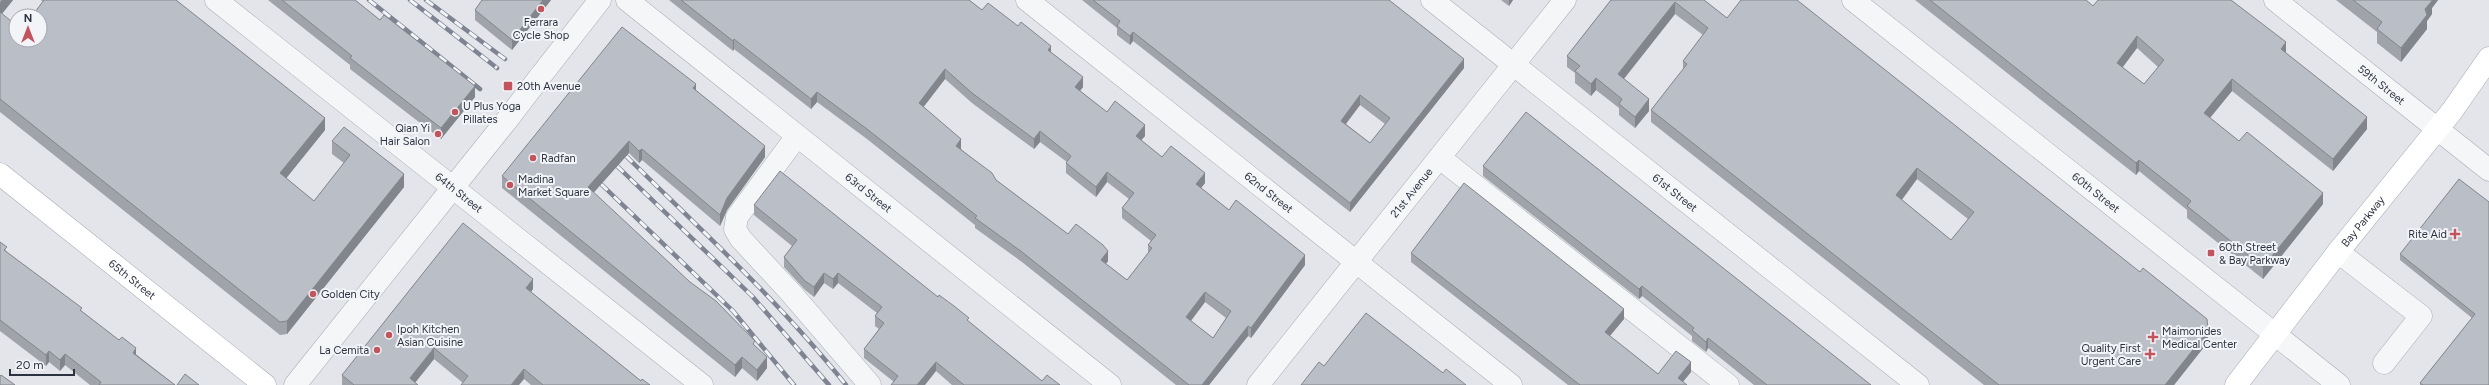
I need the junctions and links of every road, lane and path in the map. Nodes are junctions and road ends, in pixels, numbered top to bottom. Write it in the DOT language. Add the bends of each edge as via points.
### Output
graph roads {
  1 [pos="216,0"];
  2 [pos="600,0"];
  3 [pos="627,0"];
  4 [pos="1027,0"];
  5 [pos="1432,0"];
  6 [pos="1565,0"];
  7 [pos="1853,0"];
  8 [pos="2275,0"];
  9 [pos="2489,58"];
  10 [pos="1514,65"];
  11 [pos="2437,129"];
  12 [pos="797,136"];
  13 [pos="1440,158"];
  14 [pos="2489,170"];
  15 [pos="0,174"];
  16 [pos="452,187"];
  17 [pos="2338,252"];
  18 [pos="1357,262"];
  19 [pos="2275,334"];
  20 [pos="2384,363"];
  21 [pos="264,385"];
  22 [pos="295,385"];
  23 [pos="702,385"];
  24 [pos="870,385"];
  25 [pos="1110,385"];
  26 [pos="1258,385"];
  27 [pos="1511,385"];
  28 [pos="1728,385"];
  29 [pos="1918,385"];
  30 [pos="2236,385"];
  31 [pos="2339,385"];
  1 -- 16 [label="street, 64th Street"];
  2 -- 16 [label="street, bridge"];
  3 -- 12 [label="street, 63rd Street"];
  4 -- 18 [label="street, 62nd Street"];
  5 -- 10 [label="street, 61st Street"];
  6 -- 10 [label="street, 21st Avenue"];
  7 -- 19 [label="street, 60th Street"];
  8 -- 11 [label="street, 59th Street"];
  9 -- 11 [label="main road, Bay Parkway" via="2477,78"];
  10 -- 13 [label="street, 21st Avenue"];
  10 -- 29 [label="street, 61st Street"];
  11 -- 14 [label="street, 59th Street"];
  11 -- 17 [label="main road, Bay Parkway"];
  12 -- 24 [label="street" via="737,217 735,229 741,239"];
  12 -- 25 [label="street, 63rd Street"];
  13 -- 18 [label="street, 21st Avenue"];
  13 -- 28 [label="street"];
  15 -- 21 [label="main road, 65th Street"];
  16 -- 22 [label="street"];
  16 -- 23 [label="street, 64th Street"];
  17 -- 19 [label="main road, Bay Parkway"];
  17 -- 20 [label="street" via="2421,316"];
  18 -- 26 [label="street, 21st Avenue"];
  18 -- 27 [label="street, 62nd Street"];
  19 -- 30 [label="main road, Bay Parkway"];
  19 -- 31 [label="street, 60th Street"];
}
